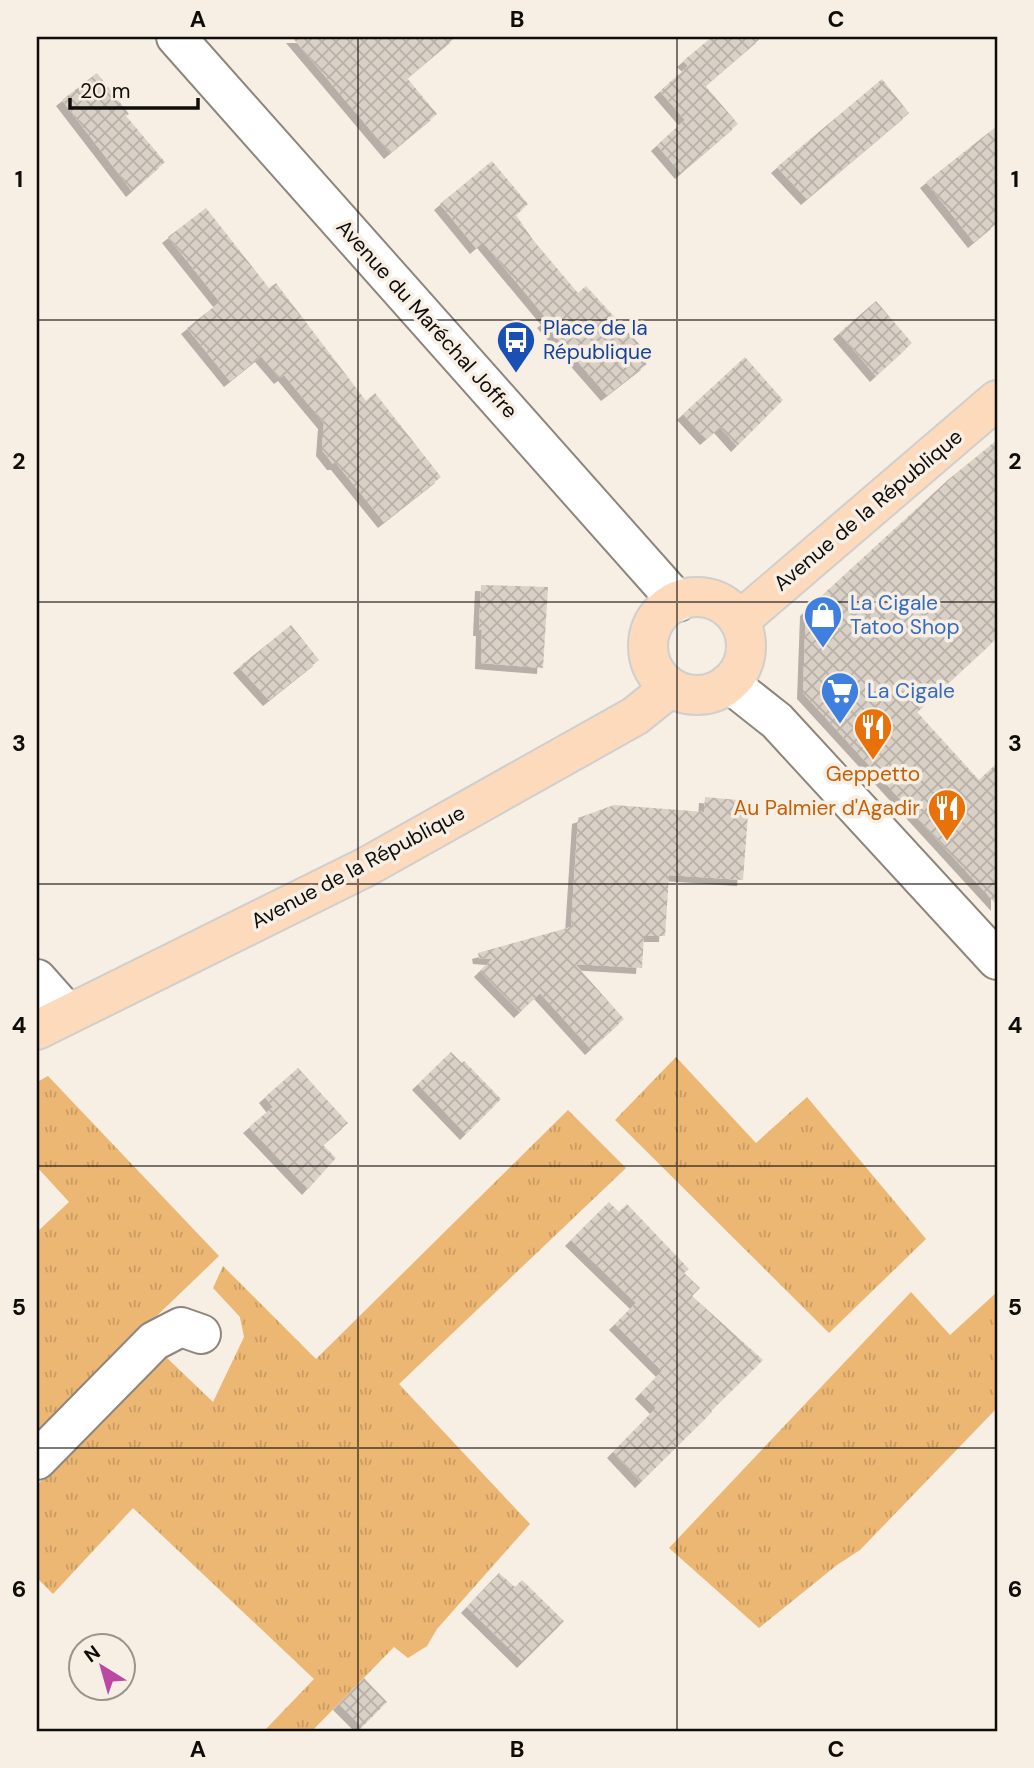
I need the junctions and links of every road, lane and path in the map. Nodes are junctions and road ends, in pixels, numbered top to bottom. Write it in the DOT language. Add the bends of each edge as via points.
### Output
graph roads {
  1 [pos="176,37"];
  2 [pos="997,400"];
  3 [pos="678,602"];
  4 [pos="740,621"];
  5 [pos="729,683"];
  6 [pos="670,688"];
  7 [pos="997,960"];
  8 [pos="37,979"];
  9 [pos="52,1022"];
  10 [pos="201,1334"];
  11 [pos="37,1460"];
  1 -- 3 [label="street, Avenue du Maréchal Joffre"];
  2 -- 4 [label="main road, Avenue de la République"];
  3 -- 4 [label="main road" via="701,597 716,600"];
  3 -- 6 [label="main road" via="663,613 648,642 652,667"];
  4 -- 5 [label="main road" via="746,644 743,665"];
  5 -- 6 [label="main road" via="715,692 689,695"];
  5 -- 7 [label="street" via="777,721"];
  6 -- 9 [label="main road, Avenue de la République" via="635,716 366,867"];
  8 -- 9 [label="street"];
  10 -- 11 [label="street" via="181,1327 154,1341"];
}
